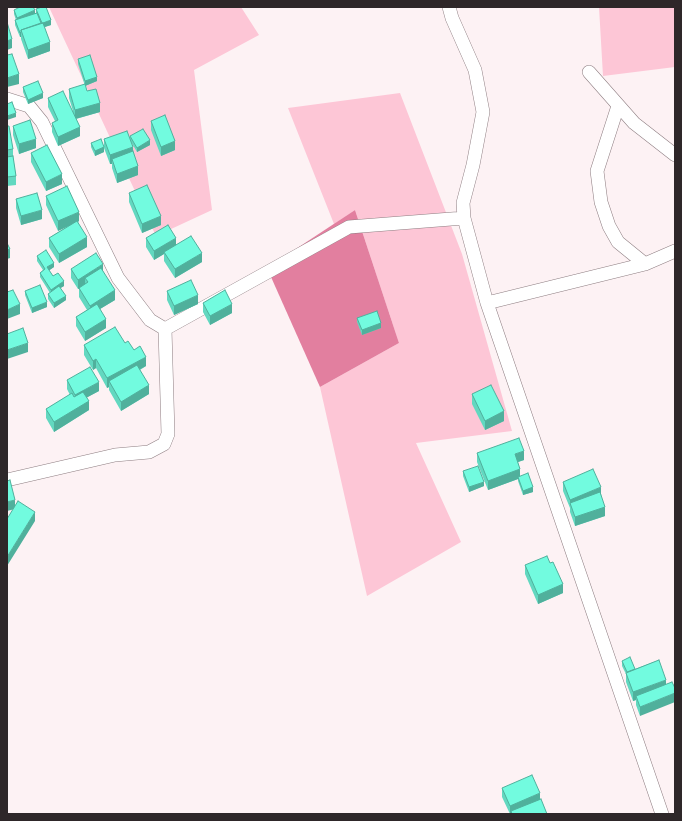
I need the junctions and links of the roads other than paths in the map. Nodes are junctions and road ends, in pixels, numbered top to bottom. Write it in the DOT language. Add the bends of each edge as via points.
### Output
graph roads {
  1 [pos="449,7"];
  2 [pos="589,72"];
  3 [pos="7,99"];
  4 [pos="618,106"];
  5 [pos="675,155"];
  6 [pos="464,218"];
  7 [pos="675,251"];
  8 [pos="645,264"];
  9 [pos="487,303"];
  10 [pos="164,329"];
  11 [pos="7,480"];
  12 [pos="662,814"];
  1 -- 6 [label="street" via="475,70 483,112 463,203"];
  2 -- 4 [label="street"];
  3 -- 10 [label="street" via="29,106 42,122 118,278 150,320"];
  4 -- 5 [label="street" via="634,123"];
  4 -- 8 [label="street" via="597,171 601,202 609,226 618,242"];
  6 -- 9 [label="street"];
  6 -- 10 [label="street" via="349,227"];
  7 -- 8 [label="street"];
  8 -- 9 [label="street"];
  9 -- 12 [label="street"];
  10 -- 11 [label="street" via="168,434 164,444 149,452 116,455"];
}
